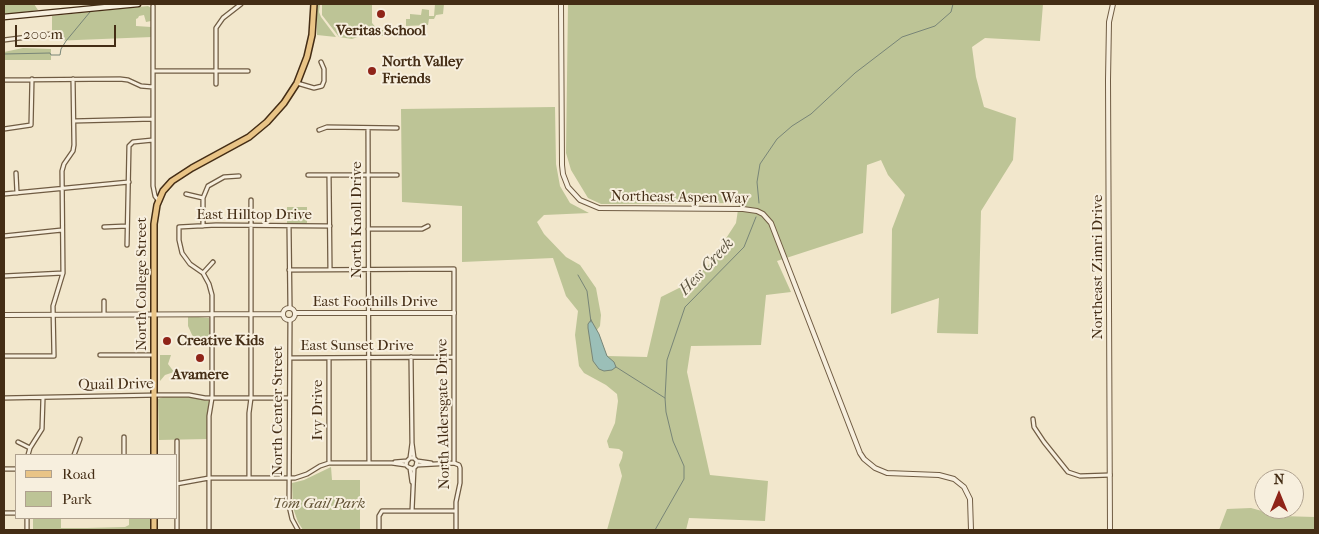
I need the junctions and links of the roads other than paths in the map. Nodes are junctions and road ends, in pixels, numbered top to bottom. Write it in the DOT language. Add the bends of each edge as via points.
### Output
graph roads {
  1 [pos="138,4"];
  2 [pos="241,4"];
  3 [pos="314,4"];
  4 [pos="561,4"];
  5 [pos="1113,4"];
  6 [pos="153,6"];
  7 [pos="4,17"];
  8 [pos="51,34"];
  9 [pos="4,40"];
  10 [pos="321,62"];
  11 [pos="216,70"];
  12 [pos="153,71"];
  13 [pos="248,71"];
  14 [pos="32,79"];
  15 [pos="74,79"];
  16 [pos="4,80"];
  17 [pos="297,83"];
  18 [pos="216,84"];
  19 [pos="153,87"];
  20 [pos="153,119"];
  21 [pos="74,121"];
  22 [pos="368,128"];
  23 [pos="398,128"];
  24 [pos="4,129"];
  25 [pos="319,130"];
  26 [pos="153,140"];
  27 [pos="16,174"];
  28 [pos="308,175"];
  29 [pos="329,175"];
  30 [pos="368,175"];
  31 [pos="398,175"];
  32 [pos="239,176"];
  33 [pos="129,182"];
  34 [pos="62,189"];
  35 [pos="18,193"];
  36 [pos="4,194"];
  37 [pos="186,194"];
  38 [pos="203,198"];
  39 [pos="158,200"];
  40 [pos="251,200"];
  41 [pos="251,225"];
  42 [pos="127,226"];
  43 [pos="203,226"];
  44 [pos="289,226"];
  45 [pos="330,226"];
  46 [pos="428,226"];
  47 [pos="104,227"];
  48 [pos="368,229"];
  49 [pos="62,230"];
  50 [pos="4,236"];
  51 [pos="127,245"];
  52 [pos="213,262"];
  53 [pos="330,269"];
  54 [pos="368,269"];
  55 [pos="290,270"];
  56 [pos="63,272"];
  57 [pos="203,273"];
  58 [pos="4,276"];
  59 [pos="104,301"];
  60 [pos="290,307"];
  61 [pos="296,313"];
  62 [pos="368,313"];
  63 [pos="454,313"];
  64 [pos="104,314"];
  65 [pos="154,314"];
  66 [pos="212,314"];
  67 [pos="251,314"];
  68 [pos="283,314"];
  69 [pos="4,315"];
  70 [pos="53,315"];
  71 [pos="290,320"];
  72 [pos="100,355"];
  73 [pos="154,355"];
  74 [pos="4,356"];
  75 [pos="369,357"];
  76 [pos="411,357"];
  77 [pos="454,357"];
  78 [pos="290,358"];
  79 [pos="329,358"];
  80 [pos="154,396"];
  81 [pos="4,398"];
  82 [pos="42,398"];
  83 [pos="212,398"];
  84 [pos="251,398"];
  85 [pos="288,398"];
  86 [pos="1033,419"];
  87 [pos="124,437"];
  88 [pos="80,439"];
  89 [pos="177,441"];
  90 [pos="18,442"];
  91 [pos="30,448"];
  92 [pos="28,454"];
  93 [pos="74,454"];
  94 [pos="124,454"];
  95 [pos="154,454"];
  96 [pos="177,454"];
  97 [pos="329,463"];
  98 [pos="369,463"];
  99 [pos="412,463"];
  100 [pos="454,463"];
  101 [pos="1110,475"];
  102 [pos="209,478"];
  103 [pos="249,478"];
  104 [pos="289,478"];
  105 [pos="178,484"];
  106 [pos="412,511"];
  107 [pos="456,511"];
  108 [pos="456,529"];
  109 [pos="209,530"];
  110 [pos="298,530"];
  111 [pos="379,530"];
  112 [pos="972,530"];
  113 [pos="1110,530"];
  1 -- 7 [label="main road"];
  2 -- 11 [label="street" via="216,28"];
  3 -- 17 [label="main road, North College Street" via="310,46"];
  4 -- 112 [label="street, Northeast Aspen Way" via="562,165 568,187 580,200 599,208 744,208 763,214 771,223 856,446 864,459 875,468 894,474 939,475 954,479 964,487 970,499"];
  5 -- 101 [label="street, Northeast Zimri Drive" via="1109,22 1108,80"];
  6 -- 12 [label="street"];
  8 -- 9 [label="street"];
  10 -- 17 [label="street" via="324,69 322,86 314,88"];
  11 -- 12 [label="street"];
  11 -- 13 [label="street"];
  11 -- 18 [label="street"];
  12 -- 19 [label="street"];
  14 -- 15 [label="street"];
  14 -- 16 [label="street"];
  14 -- 24 [label="street" via="31,124"];
  15 -- 19 [label="street" via="120,79"];
  15 -- 21 [label="street"];
  17 -- 39 [label="main road, North College Street" via="284,103 261,127 241,142 181,175 166,187"];
  19 -- 20 [label="street"];
  20 -- 21 [label="street"];
  20 -- 26 [label="street"];
  21 -- 34 [label="street" via="73,150 64,164"];
  22 -- 23 [label="street"];
  22 -- 25 [label="street" via="327,127"];
  22 -- 30 [label="street, North Knoll Drive"];
  26 -- 33 [label="street" via="130,144"];
  26 -- 39 [label="street" via="153,192"];
  27 -- 35 [label="street"];
  28 -- 29 [label="street"];
  29 -- 30 [label="street"];
  29 -- 45 [label="street"];
  30 -- 31 [label="street"];
  30 -- 48 [label="street, North Knoll Drive"];
  32 -- 38 [label="street" via="213,182"];
  33 -- 34 [label="street"];
  33 -- 42 [label="street"];
  34 -- 35 [label="street"];
  34 -- 49 [label="street"];
  35 -- 36 [label="street"];
  37 -- 38 [label="street"];
  38 -- 43 [label="street"];
  39 -- 65 [label="main road, North College Street" via="154,224"];
  40 -- 41 [label="street"];
  41 -- 43 [label="street, East Hilltop Drive"];
  41 -- 44 [label="street, East Hilltop Drive"];
  41 -- 67 [label="street"];
  42 -- 47 [label="street"];
  42 -- 51 [label="street"];
  43 -- 57 [label="street, East Hilltop Drive" via="179,227 182,253"];
  44 -- 45 [label="street, East Hilltop Drive"];
  44 -- 55 [label="street"];
  45 -- 53 [label="street"];
  46 -- 48 [label="street" via="422,229"];
  48 -- 54 [label="street, North Knoll Drive"];
  49 -- 50 [label="street"];
  49 -- 56 [label="street"];
  52 -- 57 [label="street"];
  53 -- 54 [label="street"];
  53 -- 55 [label="street"];
  54 -- 62 [label="street, North Knoll Drive"];
  54 -- 63 [label="street, North Aldersgate Drive" via="454,269"];
  55 -- 60 [label="street"];
  56 -- 58 [label="street"];
  56 -- 70 [label="street" via="53,302"];
  57 -- 66 [label="street" via="211,289"];
  59 -- 64 [label="street"];
  60 -- 61 [label="street"];
  60 -- 68 [label="street"];
  61 -- 62 [label="street, East Foothills Drive"];
  61 -- 71 [label="street"];
  62 -- 63 [label="street, East Foothills Drive"];
  62 -- 75 [label="street, North Knoll Drive"];
  63 -- 77 [label="street, North Aldersgate Drive"];
  64 -- 65 [label="street"];
  64 -- 70 [label="street"];
  65 -- 66 [label="street"];
  65 -- 73 [label="main road, North College Street"];
  66 -- 67 [label="street"];
  66 -- 83 [label="street"];
  67 -- 68 [label="street"];
  67 -- 84 [label="street"];
  68 -- 71 [label="street"];
  69 -- 70 [label="street"];
  70 -- 74 [label="street" via="54,356"];
  71 -- 78 [label="street, North Center Street"];
  72 -- 73 [label="street"];
  73 -- 80 [label="main road, North College Street"];
  75 -- 76 [label="street, East Sunset Drive"];
  75 -- 79 [label="street, East Sunset Drive"];
  75 -- 98 [label="street, North Knoll Drive"];
  76 -- 77 [label="street, East Sunset Drive"];
  76 -- 99 [label="street"];
  77 -- 100 [label="street, North Aldersgate Drive"];
  78 -- 79 [label="street, East Sunset Drive"];
  78 -- 85 [label="street, North Center Street"];
  79 -- 97 [label="street, Ivy Drive"];
  80 -- 82 [label="street, Quail Drive"];
  80 -- 83 [label="street, Quail Drive"];
  80 -- 95 [label="main road, North College Street"];
  81 -- 82 [label="street, Quail Drive"];
  82 -- 91 [label="street" via="42,429"];
  83 -- 84 [label="street, Quail Drive"];
  83 -- 102 [label="street"];
  84 -- 85 [label="street, Quail Drive"];
  84 -- 103 [label="street"];
  85 -- 104 [label="street, North Center Street"];
  86 -- 101 [label="street" via="1034,427 1068,472 1080,476"];
  87 -- 94 [label="street"];
  88 -- 93 [label="street"];
  89 -- 96 [label="street"];
  90 -- 91 [label="street"];
  91 -- 92 [label="street"];
  97 -- 98 [label="street"];
  97 -- 104 [label="street"];
  98 -- 99 [label="street"];
  99 -- 100 [label="street"];
  99 -- 106 [label="street"];
  100 -- 107 [label="street, North Aldersgate Drive" via="460,468"];
  101 -- 113 [label="street, Northeast Zimri Drive"];
  102 -- 103 [label="street"];
  102 -- 105 [label="street"];
  102 -- 109 [label="street"];
  103 -- 104 [label="street"];
  104 -- 110 [label="street, North Center Street" via="290,513"];
  106 -- 107 [label="street"];
  106 -- 111 [label="street" via="382,511"];
  107 -- 108 [label="street, North Aldersgate Drive"];
}
